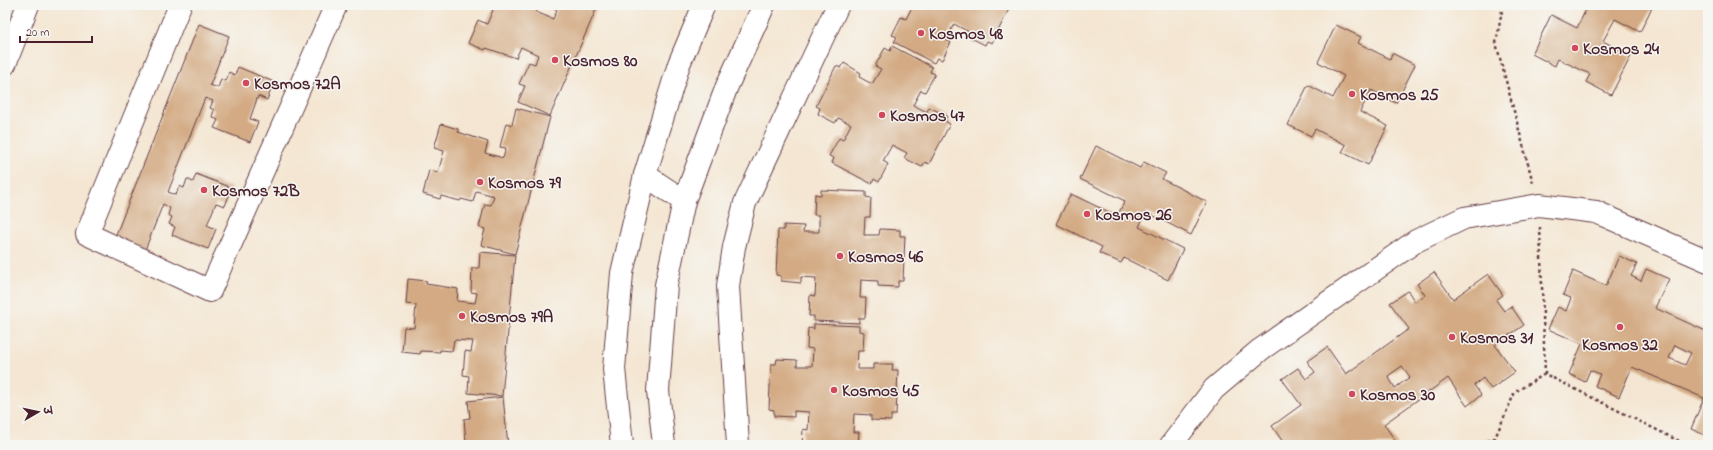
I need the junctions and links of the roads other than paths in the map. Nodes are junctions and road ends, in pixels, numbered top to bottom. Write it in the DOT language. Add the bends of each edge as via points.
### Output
graph roads {
  1 [pos="28,5"];
  2 [pos="180,5"];
  3 [pos="336,5"];
  4 [pos="704,5"];
  5 [pos="764,5"];
  6 [pos="838,5"];
  7 [pos="5,64"];
  8 [pos="645,175"];
  9 [pos="684,201"];
  10 [pos="1708,261"];
  11 [pos="622,445"];
  12 [pos="664,445"];
  13 [pos="738,445"];
  14 [pos="1171,445"];
  1 -- 7 [label="street"];
  2 -- 3 [label="street" via="87,234 210,291"];
  4 -- 8 [label="street" via="679,64"];
  5 -- 9 [label="street" via="728,86"];
  6 -- 13 [label="street" via="745,203 734,247 728,286"];
  8 -- 9 [label="street"];
  8 -- 11 [label="street" via="622,273 614,370"];
  9 -- 12 [label="street" via="666,284 658,391"];
  10 -- 14 [label="street" via="1596,212 1539,205 1464,218 1416,241 1260,350 1214,389"];
}
